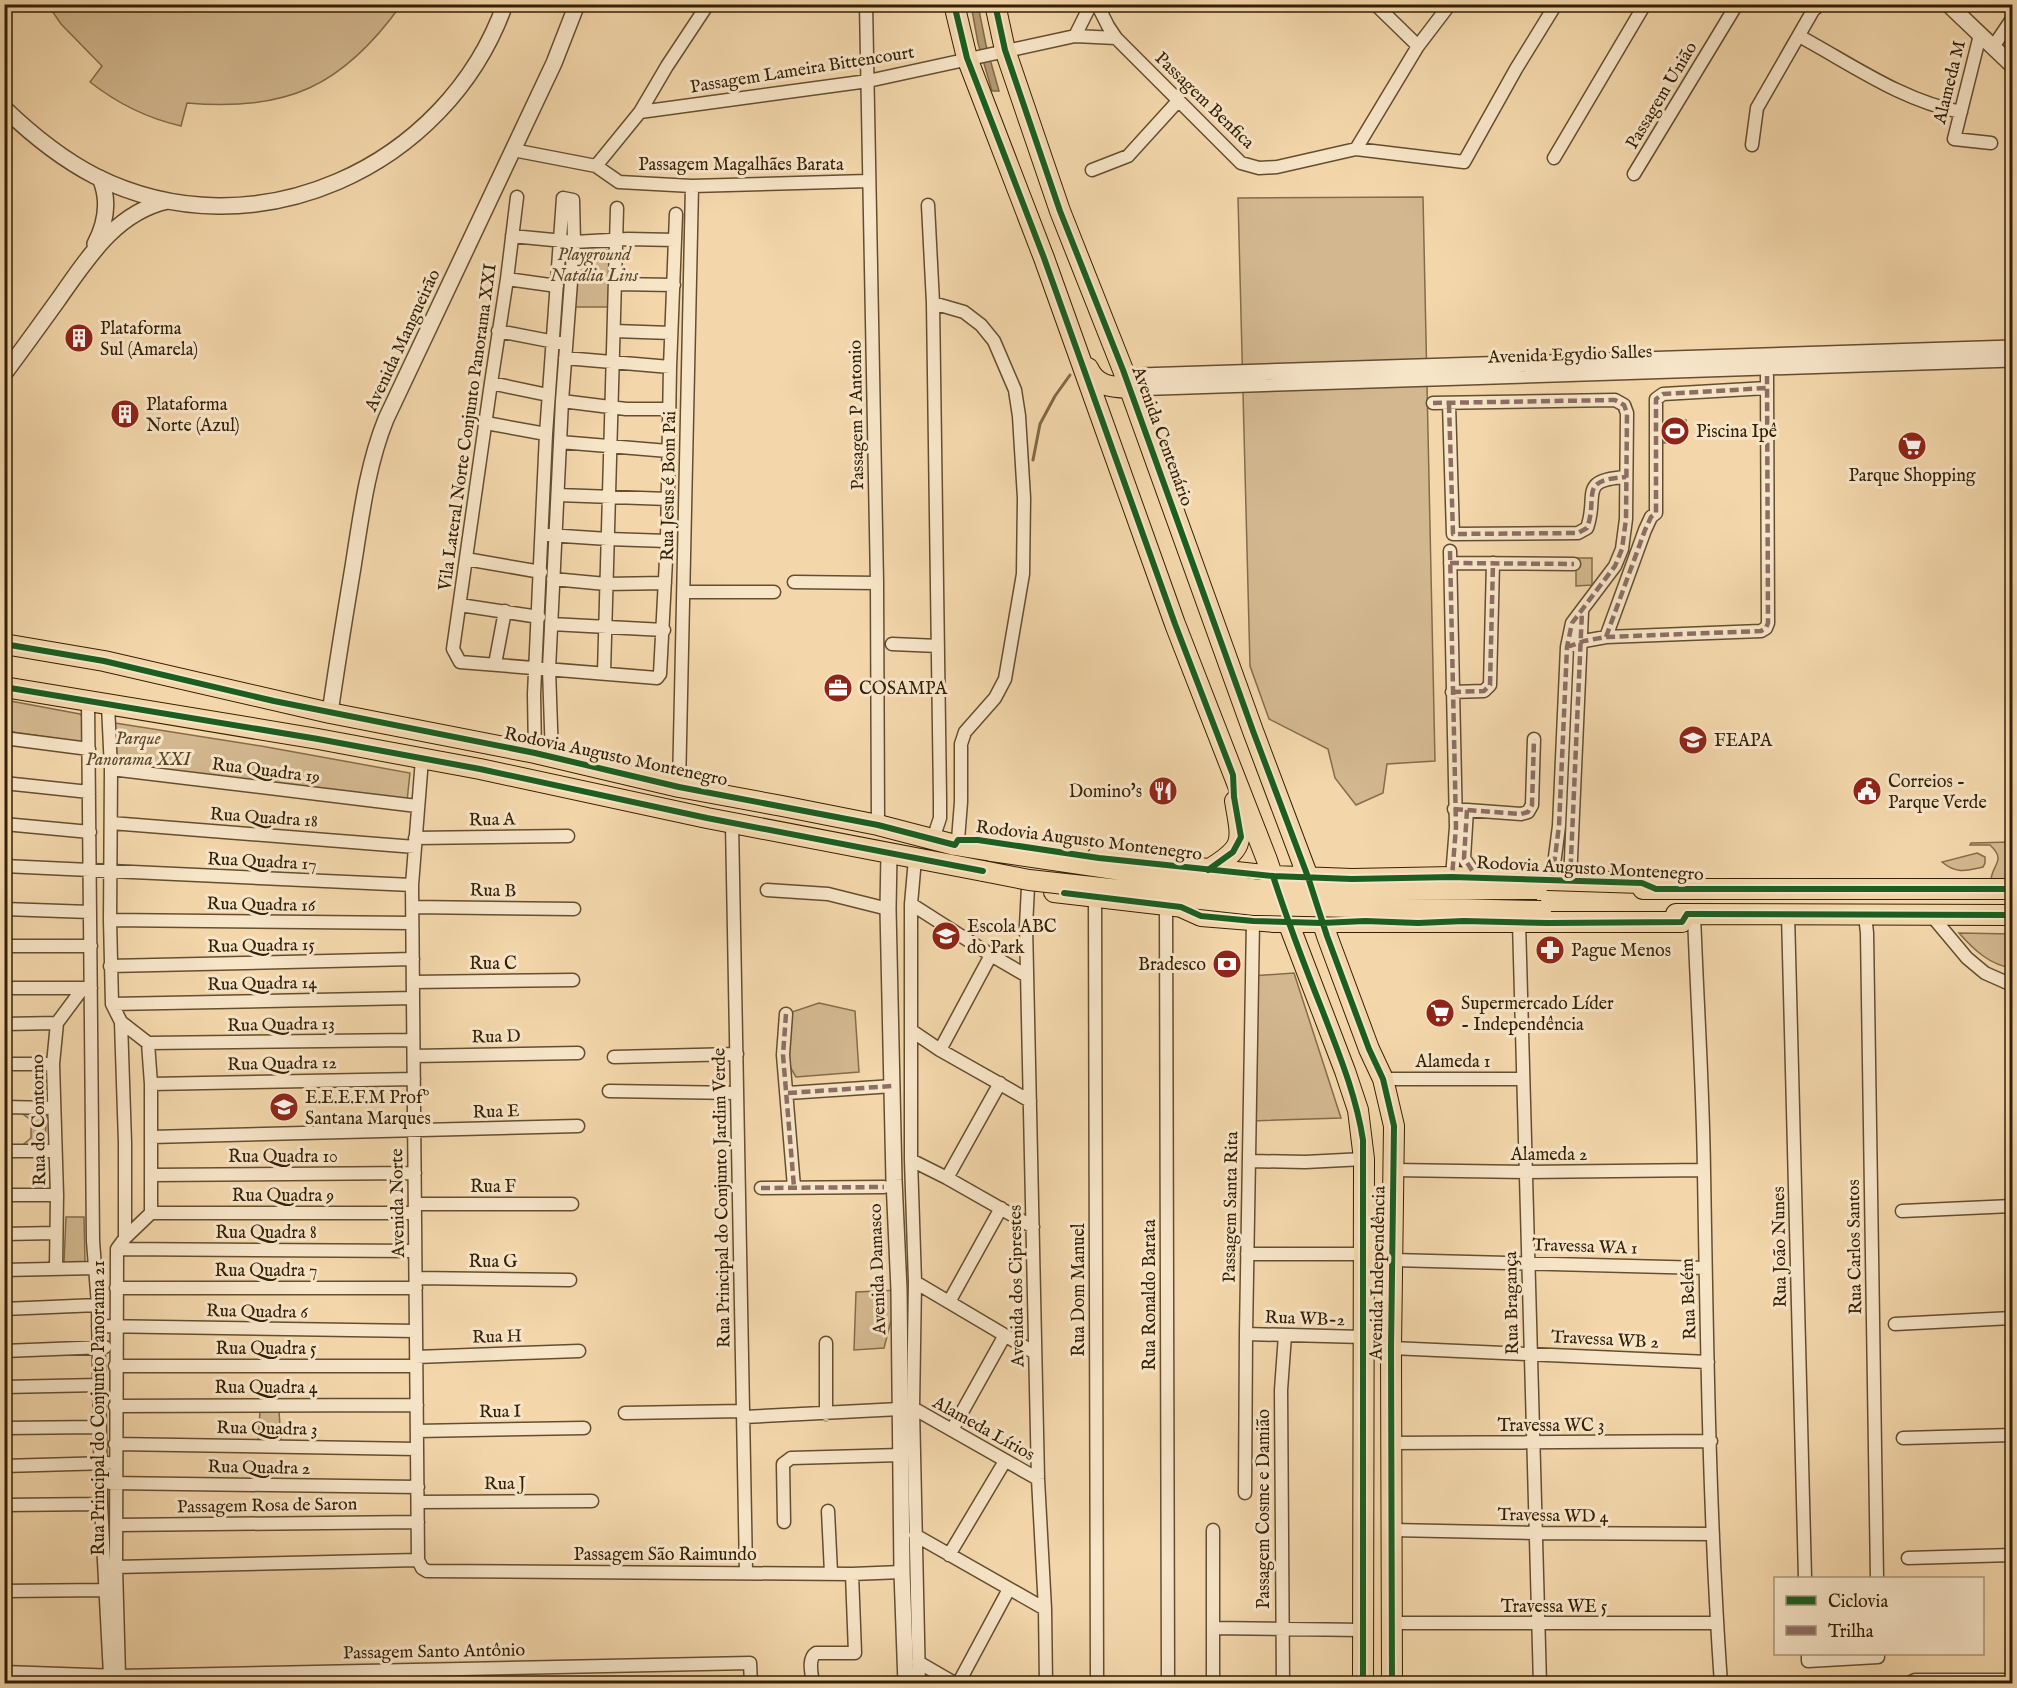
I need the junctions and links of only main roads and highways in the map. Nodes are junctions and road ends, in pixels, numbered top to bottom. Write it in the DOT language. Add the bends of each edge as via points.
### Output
graph roads {
  1 [pos="954,4"];
  2 [pos="995,4"];
  3 [pos="1060,211"];
  4 [pos="1028,219"];
  5 [pos="1073,246"];
  6 [pos="1044,258"];
  7 [pos="1075,342"];
  8 [pos="1130,378"];
  9 [pos="4,644"];
  10 [pos="4,687"];
  11 [pos="1233,775"];
  12 [pos="957,842"];
  13 [pos="1297,847"];
  14 [pos="924,861"];
  15 [pos="1214,871"];
  16 [pos="1273,876"];
  17 [pos="1308,877"];
  18 [pos="1343,879"];
  19 [pos="1553,883"];
  20 [pos="1656,889"];
  21 [pos="2013,889"];
  22 [pos="1173,906"];
  23 [pos="1691,914"];
  24 [pos="2013,915"];
  25 [pos="1365,921"];
  26 [pos="1288,922"];
  27 [pos="1323,923"];
  28 [pos="1363,1683"];
  29 [pos="1392,1683"];
  1 -- 4 [label="main road"];
  2 -- 3 [label="main road, Avenida Centenário" via="1001,51"];
  3 -- 4 [label="main road" via="1044,229 1036,228"];
  3 -- 5 [label="main road, Avenida Centenário"];
  4 -- 6 [label="main road"];
  5 -- 6 [label="main road" via="1057,239 1045,246"];
  5 -- 8 [label="main road, Avenida Centenário"];
  6 -- 7 [label="main road"];
  7 -- 8 [label="main road" via="1098,383"];
  7 -- 11 [label="main road"];
  8 -- 13 [label="main road, Avenida Centenário"];
  9 -- 12 [label="main road, Rodovia Augusto Montenegro" via="104,661 330,713"];
  10 -- 14 [label="main road" via="318,739"];
  11 -- 15 [label="main road" via="1241,837 1233,852"];
  11 -- 16 [label="main road"];
  12 -- 15 [label="main road, Rodovia Augusto Montenegro" via="978,840"];
  12 -- 19 [label="main road, bridge" via="993,851 1258,890"];
  13 -- 17 [label="main road, Avenida Centenário"];
  13 -- 18 [label="main road"];
  14 -- 22 [label="main road" via="950,874"];
  14 -- 23 [label="main road, bridge" via="1029,880 1255,906"];
  15 -- 16 [label="main road, Rodovia Augusto Montenegro"];
  15 -- 22 [label="main road" via="1265,886 1269,891 1268,906 1257,915"];
  16 -- 17 [label="main road, Rodovia Augusto Montenegro"];
  16 -- 26 [label="main road"];
  17 -- 18 [label="main road, Rodovia Augusto Montenegro"];
  17 -- 27 [label="main road, Avenida Independência"];
  18 -- 19 [label="main road, Rodovia Augusto Montenegro" via="1456,864 1477,878"];
  18 -- 25 [label="main road" via="1331,890 1332,904 1341,915"];
  19 -- 20 [label="main road"];
  19 -- 20 [label="main road, Rodovia Augusto Montenegro" via="1642,883"];
  20 -- 21 [label="main road, Rodovia Augusto Montenegro"];
  22 -- 26 [label="main road" via="1201,916"];
  23 -- 24 [label="main road"];
  23 -- 25 [label="main road" via="1682,922"];
  25 -- 27 [label="main road"];
  26 -- 27 [label="main road"];
  26 -- 28 [label="main road, Avenida Independência" via="1352,1090 1364,1159"];
  27 -- 29 [label="main road, Avenida Independência" via="1383,1080 1394,1126"];
}
